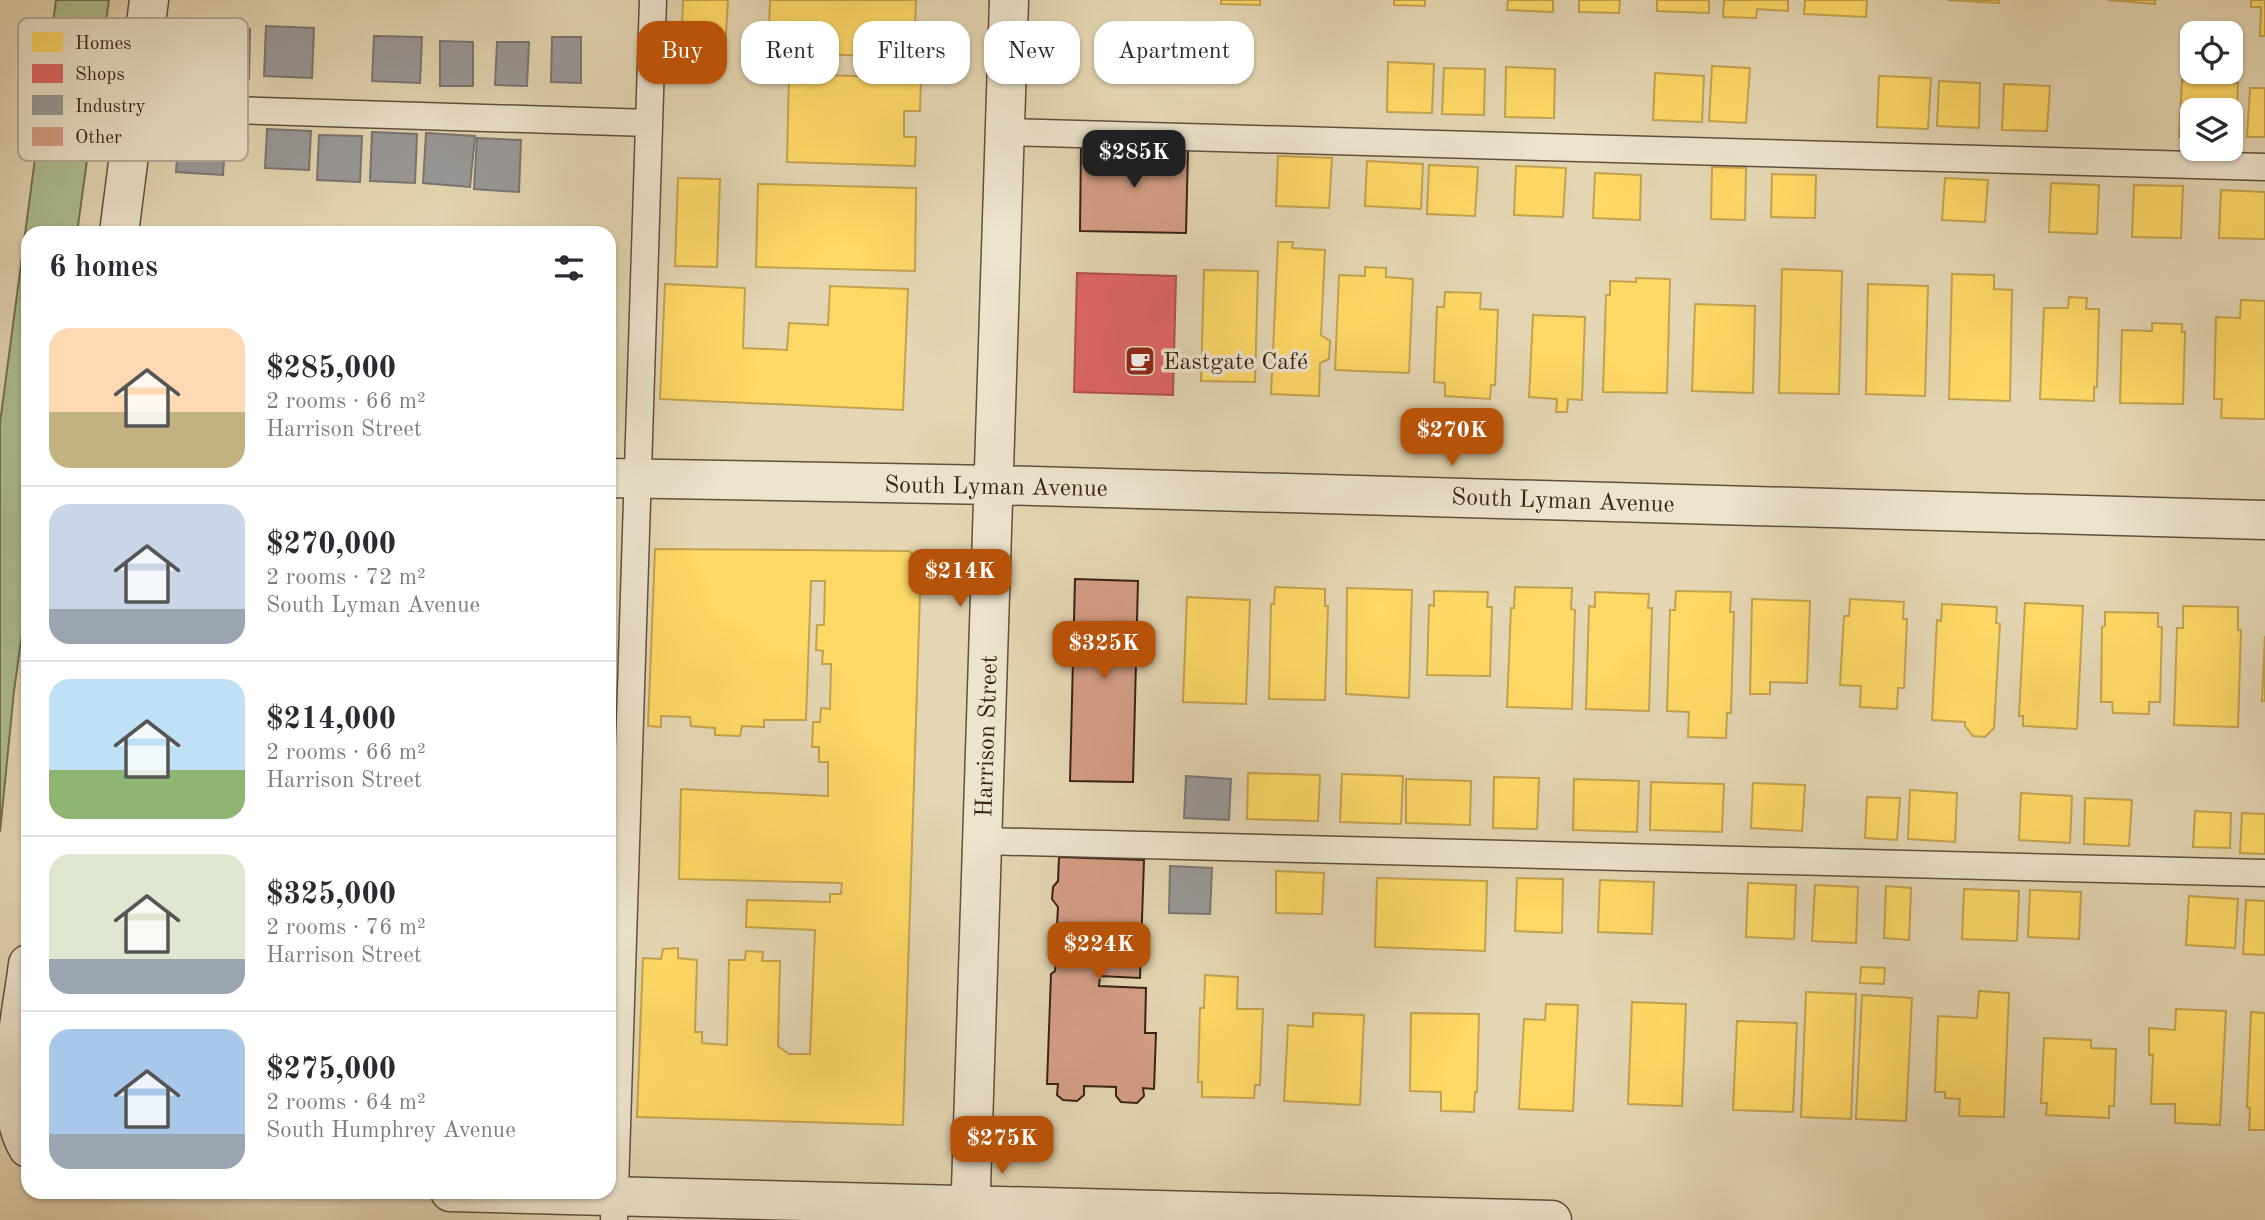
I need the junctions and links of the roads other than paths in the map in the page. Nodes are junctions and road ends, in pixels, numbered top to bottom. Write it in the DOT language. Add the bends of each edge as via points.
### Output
graph roads {
  1 [pos="149,0"];
  2 [pos="653,0"];
  3 [pos="1009,0"];
  4 [pos="147,18"];
  5 [pos="248,111"];
  6 [pos="649,123"];
  7 [pos="1005,132"];
  8 [pos="128,161"];
  9 [pos="2265,167"];
  10 [pos="120,226"];
  11 [pos="623,479"];
  12 [pos="994,485"];
  13 [pos="2265,520"];
  14 [pos="618,836"];
  15 [pos="982,841"];
  16 [pos="2265,873"];
  17 [pos="21,1023"];
  18 [pos="616,1084"];
  19 [pos="7,1118"];
  20 [pos="21,1137"];
  21 [pos="522,1199"];
  22 [pos="615,1208"];
  23 [pos="970,1213"];
  24 [pos="1552,1220"];
  1 -- 4 [label="street"];
  2 -- 6 [label="lane"];
  3 -- 7 [label="street, Harrison Street"];
  5 -- 6 [label="lane"];
  6 -- 11 [label="lane"];
  7 -- 9 [label="lane"];
  7 -- 12 [label="street, Harrison Street"];
  8 -- 10 [label="street"];
  11 -- 12 [label="street, South Lyman Avenue"];
  11 -- 14 [label="lane"];
  12 -- 13 [label="street, South Lyman Avenue"];
  12 -- 15 [label="street, Harrison Street"];
  14 -- 18 [label="lane"];
  15 -- 16 [label="lane"];
  15 -- 23 [label="street, Harrison Street"];
  17 -- 19 [label="street"];
  19 -- 20 [label="street"];
  21 -- 22 [label="street"];
  22 -- 23 [label="street"];
  23 -- 24 [label="street"];
}
